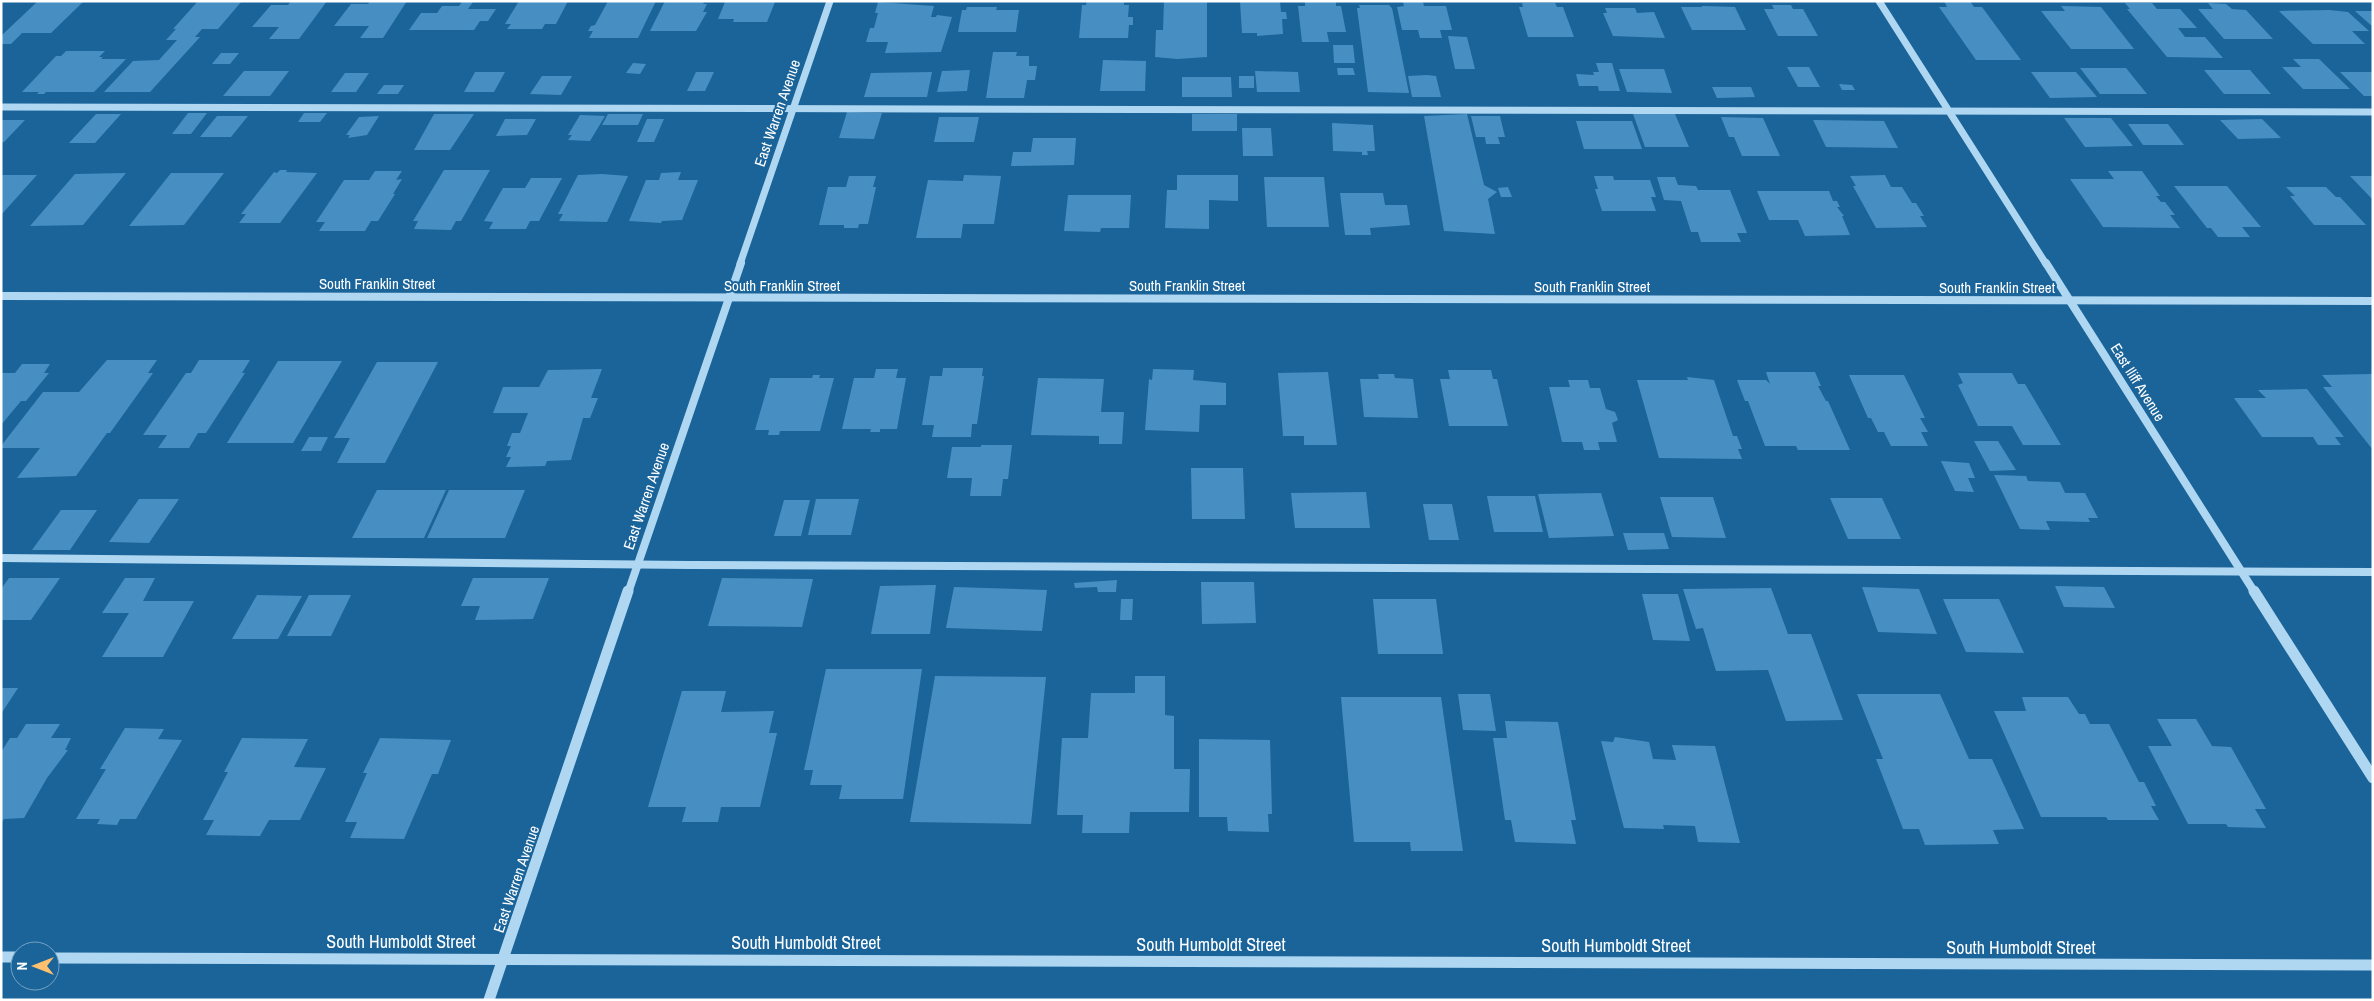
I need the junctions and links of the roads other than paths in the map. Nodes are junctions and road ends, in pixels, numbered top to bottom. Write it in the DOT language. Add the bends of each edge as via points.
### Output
graph roads {
  1 [pos="830,1"];
  2 [pos="1879,1"];
  3 [pos="1,107"];
  4 [pos="794,107"];
  5 [pos="1950,112"];
  6 [pos="2373,112"];
  7 [pos="1,296"];
  8 [pos="728,298"];
  9 [pos="2071,300"];
  10 [pos="2373,301"];
  11 [pos="1,558"];
  12 [pos="637,565"];
  13 [pos="2241,572"];
  14 [pos="2373,572"];
  15 [pos="2373,778"];
  16 [pos="60,958"];
  17 [pos="504,959"];
  18 [pos="2373,965"];
  19 [pos="489,1000"];
  1 -- 4 [label="street, East Warren Avenue"];
  2 -- 5 [label="street, East Iliff Avenue"];
  3 -- 4 [label="street"];
  4 -- 5 [label="street"];
  4 -- 8 [label="street, East Warren Avenue"];
  5 -- 6 [label="street"];
  5 -- 9 [label="street, East Iliff Avenue"];
  7 -- 8 [label="street, South Franklin Street"];
  8 -- 9 [label="street, South Franklin Street"];
  8 -- 12 [label="street, East Warren Avenue"];
  9 -- 10 [label="street, South Franklin Street"];
  9 -- 13 [label="street, East Iliff Avenue"];
  11 -- 12 [label="street"];
  12 -- 13 [label="street"];
  12 -- 17 [label="street, East Warren Avenue"];
  13 -- 14 [label="street"];
  13 -- 15 [label="street, East Iliff Avenue"];
  16 -- 17 [label="street, South Humboldt Street"];
  17 -- 18 [label="street, South Humboldt Street"];
  17 -- 19 [label="street, East Warren Avenue"];
}
